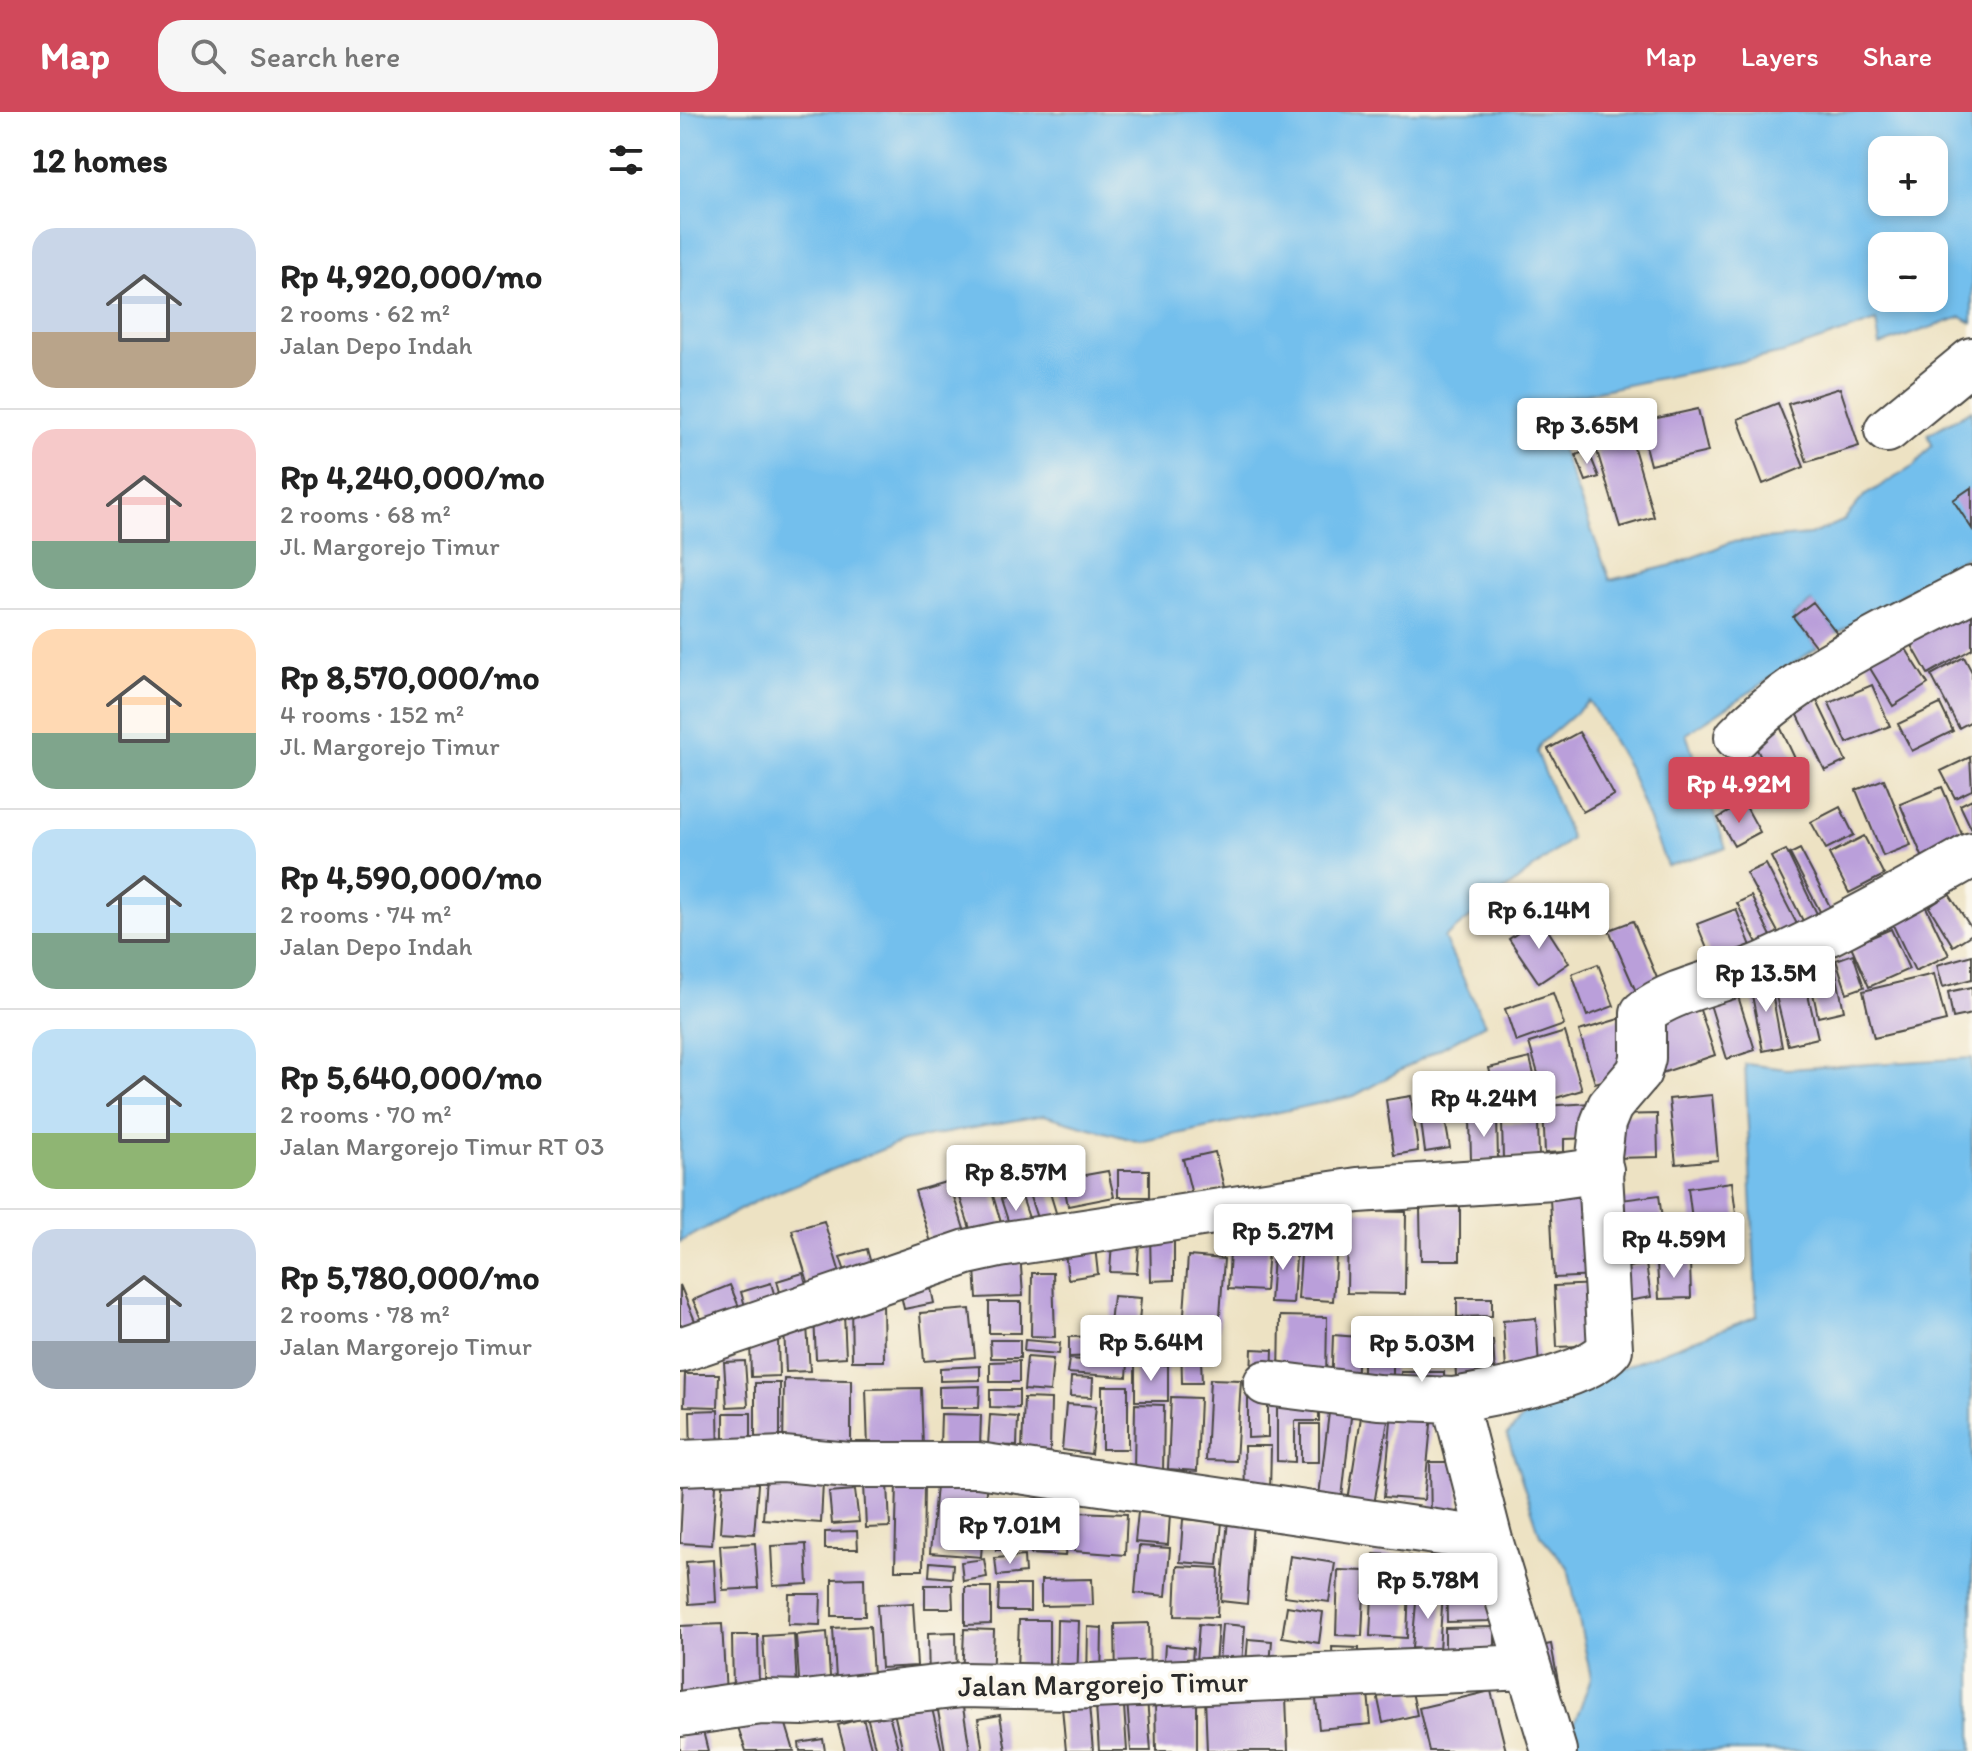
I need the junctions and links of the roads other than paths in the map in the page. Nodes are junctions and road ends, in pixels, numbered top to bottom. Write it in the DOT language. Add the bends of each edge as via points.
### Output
graph roads {
  1 [pos="1972,360"];
  2 [pos="1887,430"];
  3 [pos="1972,589"];
  4 [pos="1737,737"];
  5 [pos="1970,865"];
  6 [pos="1601,1170"];
  7 [pos="686,1348"];
  8 [pos="1266,1383"];
  9 [pos="1454,1400"];
  10 [pos="680,1463"];
  11 [pos="1490,1540"];
  12 [pos="1528,1667"];
  13 [pos="680,1714"];
  14 [pos="1554,1751"];
  1 -- 2 [label="street"];
  3 -- 4 [label="street" via="1831,664 1773,703"];
  5 -- 6 [label="street" via="1768,963 1674,996 1643,1013 1643,1058 1603,1123"];
  6 -- 7 [label="street" via="1288,1199 967,1252"];
  6 -- 9 [label="street" via="1610,1349 1595,1363"];
  8 -- 9 [label="street"];
  9 -- 11 [label="street"];
  10 -- 11 [label="street" via="783,1459 978,1465"];
  11 -- 12 [label="street"];
  12 -- 13 [label="street, Jalan Margorejo Timur" via="1069,1687 962,1685"];
  12 -- 14 [label="street"];
}
